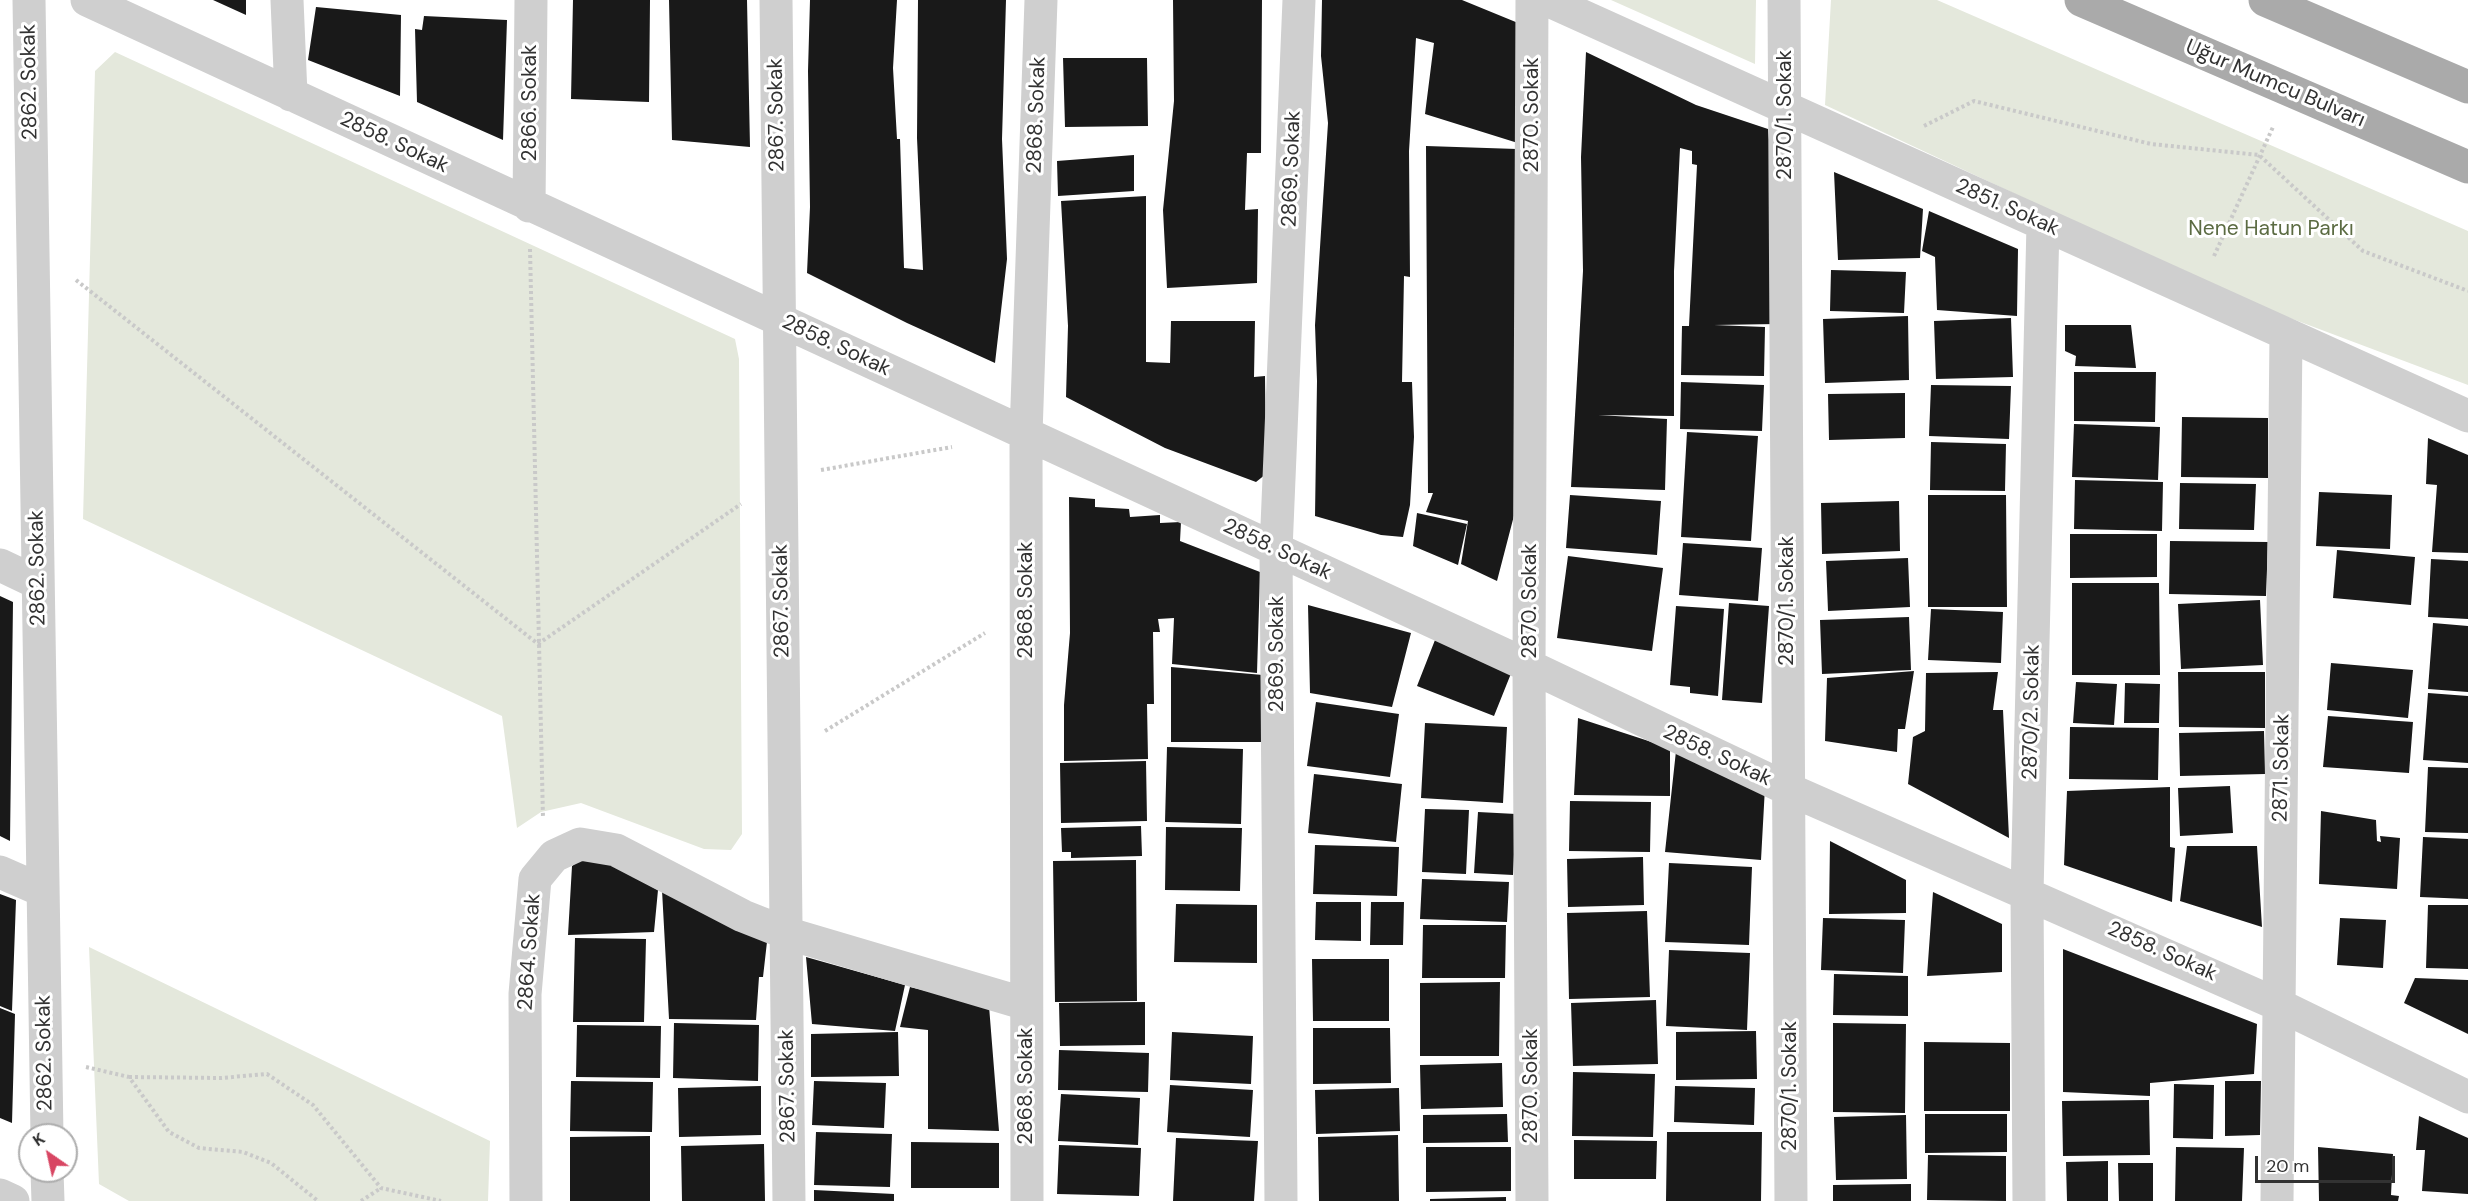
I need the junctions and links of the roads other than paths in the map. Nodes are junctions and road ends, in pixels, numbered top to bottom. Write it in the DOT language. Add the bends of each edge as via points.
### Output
graph roads {
  1 [pos="29,0"];
  2 [pos="87,0"];
  3 [pos="286,0"];
  4 [pos="531,0"];
  5 [pos="776,0"];
  6 [pos="1041,0"];
  7 [pos="1299,0"];
  8 [pos="1532,0"];
  9 [pos="1547,0"];
  10 [pos="1784,0"];
  11 [pos="2081,0"];
  12 [pos="2265,0"];
  13 [pos="2468,87"];
  14 [pos="291,95"];
  15 [pos="1786,108"];
  16 [pos="2468,168"];
  17 [pos="529,206"];
  18 [pos="2043,224"];
  19 [pos="779,321"];
  20 [pos="2286,335"];
  21 [pos="2468,417"];
  22 [pos="1026,434"];
  23 [pos="1276,550"];
  24 [pos="0,565"];
  25 [pos="38,583"];
  26 [pos="1529,666"];
  27 [pos="1788,789"];
  28 [pos="0,872"];
  29 [pos="41,890"];
  30 [pos="2027,892"];
  31 [pos="786,933"];
  32 [pos="1026,1004"];
  33 [pos="2279,1005"];
  34 [pos="2468,1097"];
  35 [pos="47,1123"];
  36 [pos="48,1183"];
  37 [pos="0,1195"];
  38 [pos="13,1201"];
  39 [pos="48,1201"];
  40 [pos="526,1201"];
  41 [pos="789,1201"];
  42 [pos="1027,1201"];
  43 [pos="1281,1201"];
  44 [pos="1532,1201"];
  45 [pos="1791,1201"];
  46 [pos="2029,1201"];
  47 [pos="2277,1201"];
  1 -- 25 [label="street, 2862. Sokak"];
  2 -- 14 [label="street, 2858. Sokak"];
  3 -- 14 [label="street"];
  4 -- 17 [label="street, 2866. Sokak"];
  5 -- 19 [label="street, 2867. Sokak"];
  6 -- 22 [label="street, 2868. Sokak"];
  7 -- 23 [label="street, 2869. Sokak"];
  8 -- 26 [label="street, 2870. Sokak"];
  9 -- 15 [label="street, 2851. Sokak"];
  10 -- 15 [label="street, 2870/1. Sokak"];
  11 -- 16 [label="main road, Uğur Mumcu Bulvarı"];
  12 -- 13 [label="main road"];
  14 -- 17 [label="street, 2858. Sokak"];
  15 -- 18 [label="street, 2851. Sokak"];
  15 -- 27 [label="street, 2870/1. Sokak"];
  17 -- 19 [label="street, 2858. Sokak"];
  18 -- 20 [label="street, 2851. Sokak"];
  18 -- 30 [label="street, 2870/2. Sokak"];
  19 -- 22 [label="street, 2858. Sokak"];
  19 -- 31 [label="street, 2867. Sokak"];
  20 -- 21 [label="street, 2851. Sokak"];
  20 -- 33 [label="street, 2871. Sokak"];
  22 -- 23 [label="street, 2858. Sokak"];
  22 -- 32 [label="street, 2868. Sokak"];
  23 -- 26 [label="street, 2858. Sokak"];
  23 -- 43 [label="street, 2869. Sokak"];
  24 -- 25 [label="street"];
  25 -- 29 [label="street, 2862. Sokak"];
  26 -- 27 [label="street, 2858. Sokak"];
  26 -- 44 [label="street, 2870. Sokak"];
  27 -- 30 [label="street, 2858. Sokak"];
  27 -- 45 [label="street, 2870/1. Sokak"];
  28 -- 29 [label="street"];
  29 -- 35 [label="street, 2862. Sokak"];
  30 -- 33 [label="street, 2858. Sokak"];
  30 -- 46 [label="street, 2870/2. Sokak"];
  31 -- 32 [label="street, 2864. Sokak"];
  31 -- 40 [label="street, 2864. Sokak" via="743,916 616,850 580,844 554,856 535,879 526,983"];
  31 -- 41 [label="street, 2867. Sokak"];
  32 -- 42 [label="street, 2868. Sokak"];
  33 -- 34 [label="street, 2858. Sokak"];
  33 -- 47 [label="street, 2871. Sokak"];
  36 -- 39 [label="street"];
  37 -- 38 [label="street"];
}
